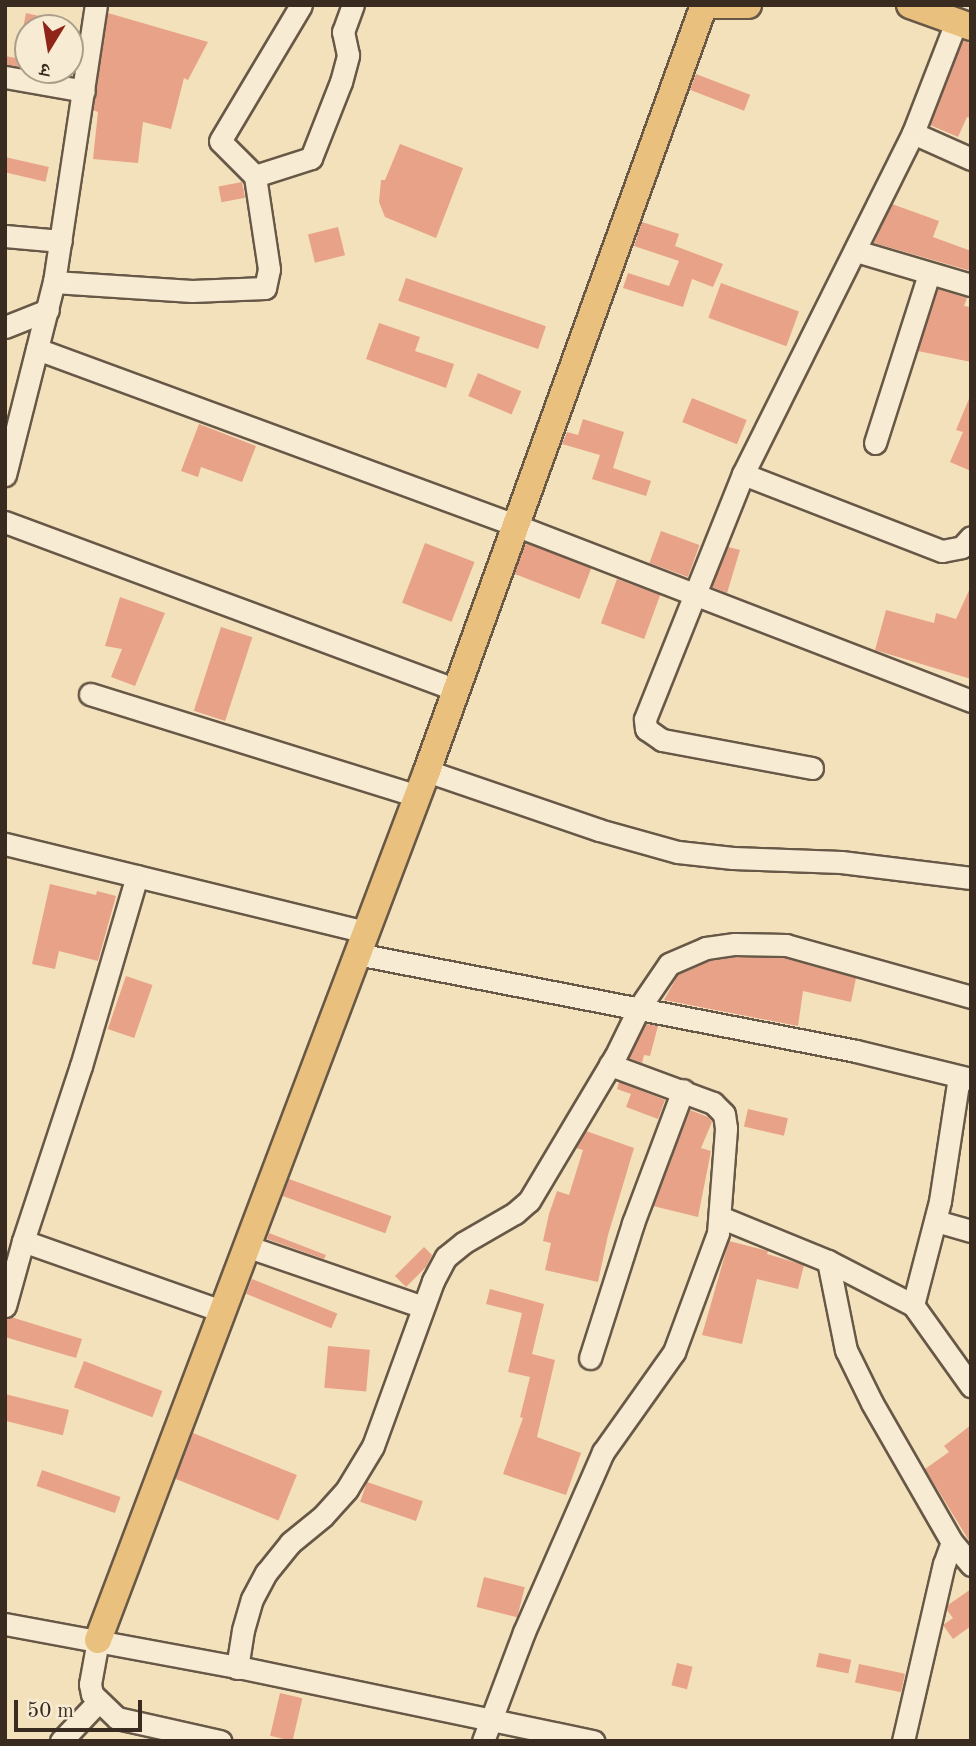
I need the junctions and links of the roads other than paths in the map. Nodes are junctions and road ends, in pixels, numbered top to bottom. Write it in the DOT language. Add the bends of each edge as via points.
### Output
graph roads {
  1 [pos="96,5"];
  2 [pos="301,5"];
  3 [pos="353,5"];
  4 [pos="704,5"];
  5 [pos="715,5"];
  6 [pos="748,5"];
  7 [pos="910,5"];
  8 [pos="963,25"];
  9 [pos="5,77"];
  10 [pos="83,91"];
  11 [pos="913,133"];
  12 [pos="971,159"];
  13 [pos="255,176"];
  14 [pos="5,236"];
  15 [pos="61,241"];
  16 [pos="856,251"];
  17 [pos="929,274"];
  18 [pos="54,282"];
  19 [pos="971,285"];
  20 [pos="48,310"];
  21 [pos="5,327"];
  22 [pos="37,349"];
  23 [pos="875,443"];
  24 [pos="743,474"];
  25 [pos="5,475"];
  26 [pos="5,522"];
  27 [pos="515,525"];
  28 [pos="971,537"];
  29 [pos="694,594"];
  30 [pos="455,689"];
  31 [pos="90,694"];
  32 [pos="971,701"];
  33 [pos="812,768"];
  34 [pos="422,783"];
  35 [pos="5,844"];
  36 [pos="137,876"];
  37 [pos="971,878"];
  38 [pos="361,943"];
  39 [pos="971,997"];
  40 [pos="639,1008"];
  41 [pos="610,1065"];
  42 [pos="965,1078"];
  43 [pos="683,1090"];
  44 [pos="720,1217"];
  45 [pos="936,1220"];
  46 [pos="971,1231"];
  47 [pos="23,1241"];
  48 [pos="246,1246"];
  49 [pos="828,1261"];
  50 [pos="913,1305"];
  51 [pos="5,1306"];
  52 [pos="423,1307"];
  53 [pos="222,1311"];
  54 [pos="590,1358"];
  55 [pos="971,1386"];
  56 [pos="952,1542"];
  57 [pos="971,1565"];
  58 [pos="5,1624"];
  59 [pos="98,1640"];
  60 [pos="237,1668"];
  61 [pos="98,1702"];
  62 [pos="489,1720"];
  63 [pos="183,1737"];
  64 [pos="553,1737"];
  65 [pos="61,1741"];
  66 [pos="220,1741"];
  67 [pos="483,1741"];
  68 [pos="593,1741"];
  69 [pos="903,1741"];
  1 -- 10 [label="street"];
  2 -- 13 [label="street" via="220,141"];
  3 -- 13 [label="street" via="343,32 348,55 341,82 311,158"];
  4 -- 27 [label="main road"];
  5 -- 6 [label="main road"];
  7 -- 8 [label="main road"];
  8 -- 11 [label="street"];
  9 -- 10 [label="street"];
  10 -- 15 [label="street"];
  11 -- 12 [label="street"];
  11 -- 16 [label="street"];
  13 -- 18 [label="street" via="269,269 265,288 192,291"];
  14 -- 15 [label="street"];
  15 -- 18 [label="street"];
  16 -- 17 [label="street"];
  16 -- 24 [label="street"];
  17 -- 19 [label="street"];
  17 -- 23 [label="street"];
  18 -- 20 [label="street"];
  20 -- 21 [label="street"];
  20 -- 22 [label="street"];
  22 -- 25 [label="street"];
  22 -- 27 [label="street"];
  24 -- 28 [label="street" via="943,551 962,547"];
  24 -- 29 [label="street"];
  26 -- 30 [label="street"];
  27 -- 29 [label="street"];
  27 -- 30 [label="main road"];
  29 -- 32 [label="street"];
  29 -- 33 [label="street" via="651,701 646,729 662,740"];
  30 -- 34 [label="main road"];
  31 -- 34 [label="street"];
  34 -- 37 [label="street" via="678,852 841,862"];
  34 -- 38 [label="main road"];
  35 -- 36 [label="street"];
  36 -- 38 [label="street"];
  36 -- 47 [label="street"];
  38 -- 40 [label="street"];
  38 -- 48 [label="main road"];
  39 -- 40 [label="street" via="786,945 735,943 706,948 669,964"];
  40 -- 41 [label="street"];
  40 -- 42 [label="street" via="856,1051"];
  41 -- 43 [label="street"];
  41 -- 52 [label="street" via="529,1201 446,1257"];
  42 -- 45 [label="street"];
  43 -- 44 [label="street" via="713,1103 724,1114"];
  43 -- 54 [label="street" via="633,1223"];
  44 -- 49 [label="street"];
  44 -- 62 [label="street" via="719,1233 674,1352 603,1452"];
  45 -- 46 [label="street"];
  45 -- 50 [label="street"];
  47 -- 51 [label="street"];
  47 -- 53 [label="street"];
  48 -- 52 [label="street"];
  48 -- 53 [label="main road"];
  49 -- 50 [label="street"];
  49 -- 56 [label="street" via="846,1350"];
  50 -- 55 [label="street"];
  52 -- 60 [label="street" via="384,1420 362,1468 323,1516 290,1543 265,1573 252,1599"];
  53 -- 59 [label="main road"];
  56 -- 57 [label="street"];
  56 -- 69 [label="street"];
  58 -- 59 [label="street"];
  59 -- 60 [label="street"];
  59 -- 61 [label="street" via="90,1684"];
  60 -- 62 [label="street"];
  61 -- 63 [label="street" via="117,1718"];
  61 -- 65 [label="street"];
  62 -- 64 [label="street"];
  62 -- 67 [label="street"];
  63 -- 66 [label="street"];
  64 -- 68 [label="street"];
}
